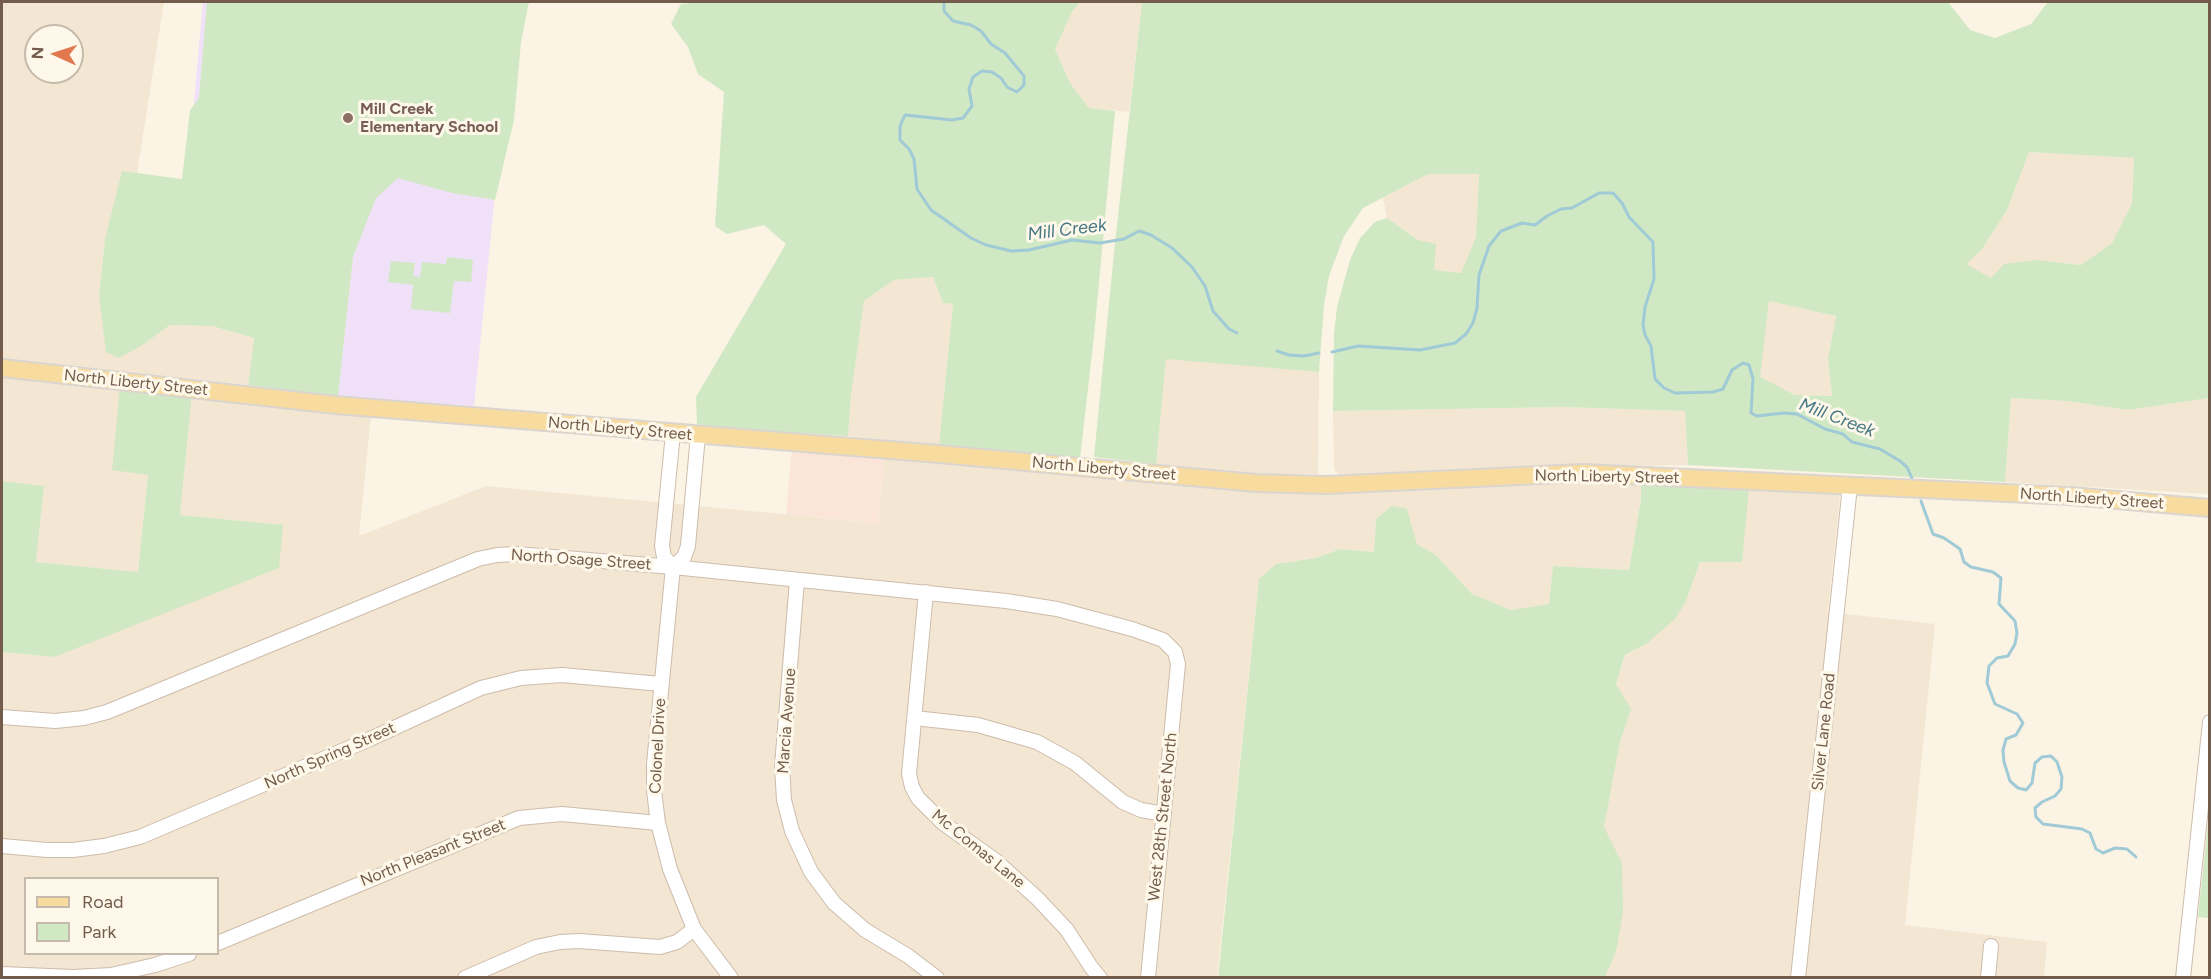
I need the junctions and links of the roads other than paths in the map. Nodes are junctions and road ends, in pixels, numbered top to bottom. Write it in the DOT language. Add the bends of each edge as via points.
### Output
graph roads {
  1 [pos="2,368"];
  2 [pos="673,433"];
  3 [pos="698,435"];
  4 [pos="1850,486"];
  5 [pos="2210,508"];
  6 [pos="673,567"];
  7 [pos="797,580"];
  8 [pos="926,592"];
  9 [pos="1176,657"];
  10 [pos="661,684"];
  11 [pos="2,717"];
  12 [pos="915,718"];
  13 [pos="2210,722"];
  14 [pos="1164,814"];
  15 [pos="658,823"];
  16 [pos="2,846"];
  17 [pos="694,928"];
  18 [pos="219,943"];
  19 [pos="1990,946"];
  20 [pos="186,955"];
  21 [pos="2,974"];
  22 [pos="465,978"];
  23 [pos="731,978"];
  24 [pos="937,978"];
  25 [pos="1100,978"];
  26 [pos="1148,978"];
  27 [pos="1798,978"];
  28 [pos="1988,978"];
  29 [pos="2183,978"];
  1 -- 2 [label="main road, North Liberty Street" via="336,405"];
  2 -- 3 [label="main road, North Liberty Street"];
  2 -- 6 [label="street, Colonel Drive" via="662,546 664,557"];
  3 -- 4 [label="main road, North Liberty Street" via="1256,483 1327,485 1582,473"];
  3 -- 6 [label="street, Colonel Drive" via="688,546 684,557"];
  4 -- 5 [label="main road, North Liberty Street" via="2070,496"];
  4 -- 27 [label="street, Silver Lane Road"];
  6 -- 7 [label="street, North Osage Street"];
  6 -- 10 [label="street, Colonel Drive"];
  6 -- 11 [label="street, North Osage Street" via="517,554 478,559 107,712 55,721"];
  7 -- 8 [label="street, North Osage Street"];
  7 -- 24 [label="street, Marcia Avenue" via="782,766 784,800 792,831 810,872 834,903 865,930"];
  8 -- 9 [label="street, North Osage Street" via="1057,609 1163,640"];
  8 -- 12 [label="street, Mc Comas Lane"];
  9 -- 14 [label="street, West 28th Street North"];
  10 -- 15 [label="street, Colonel Drive" via="654,764"];
  10 -- 16 [label="street, North Spring Street" via="562,675 521,678 481,688 140,837 73,850"];
  12 -- 14 [label="street" via="978,725 1037,742 1075,763 1123,802"];
  12 -- 25 [label="street, Mc Comas Lane" via="909,774 918,798 943,823 996,861 1038,898 1067,930"];
  13 -- 29 [label="street"];
  14 -- 26 [label="street, West 28th Street North"];
  15 -- 17 [label="street, Colonel Drive" via="670,869"];
  15 -- 18 [label="street, North Pleasant Street" via="562,814 519,818"];
  17 -- 22 [label="street" via="677,942 660,947 579,941 536,947"];
  17 -- 23 [label="street, Colonel Drive"];
  19 -- 28 [label="street"];
  20 -- 21 [label="street" via="111,975"];
}
